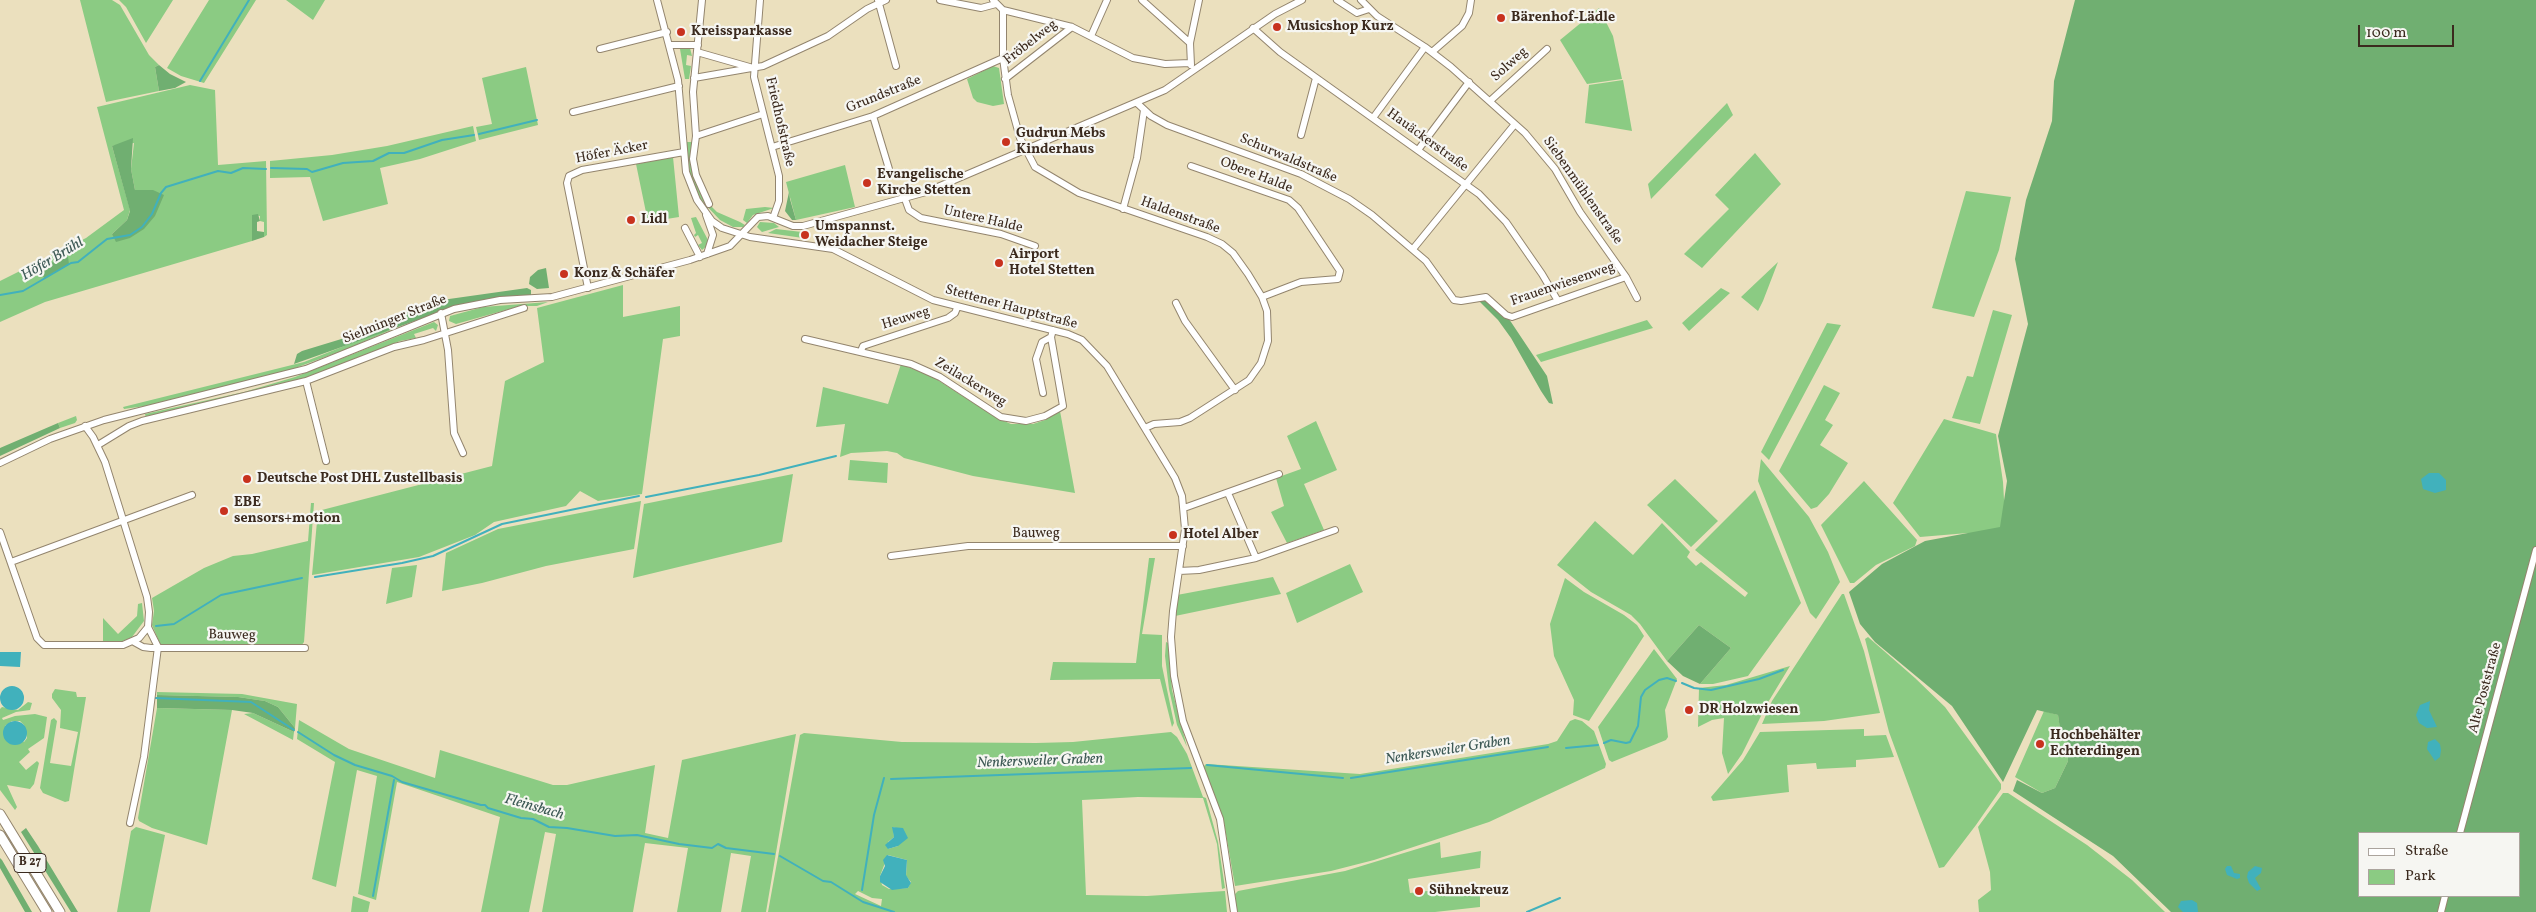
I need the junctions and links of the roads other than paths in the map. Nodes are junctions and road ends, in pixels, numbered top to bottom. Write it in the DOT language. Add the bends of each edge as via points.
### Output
graph roads {
  1 [pos="657,0"];
  2 [pos="702,0"];
  3 [pos="760,0"];
  4 [pos="886,0"];
  5 [pos="940,0"];
  6 [pos="1107,0"];
  7 [pos="1142,0"];
  8 [pos="1199,0"];
  9 [pos="1302,0"];
  10 [pos="1337,0"];
  11 [pos="1361,0"];
  12 [pos="1471,0"];
  13 [pos="878,1"];
  14 [pos="994,2"];
  15 [pos="1369,9"];
  16 [pos="1003,10"];
  17 [pos="1072,27"];
  18 [pos="1253,28"];
  19 [pos="667,32"];
  20 [pos="1091,36"];
  21 [pos="1190,43"];
  22 [pos="671,45"];
  23 [pos="1425,47"];
  24 [pos="698,48"];
  25 [pos="600,49"];
  26 [pos="1547,49"];
  27 [pos="1432,52"];
  28 [pos="1003,58"];
  29 [pos="1190,63"];
  30 [pos="896,66"];
  31 [pos="754,68"];
  32 [pos="1195,71"];
  33 [pos="694,78"];
  34 [pos="1316,78"];
  35 [pos="1005,79"];
  36 [pos="1469,82"];
  37 [pos="679,86"];
  38 [pos="1490,100"];
  39 [pos="1138,103"];
  40 [pos="1144,110"];
  41 [pos="572,112"];
  42 [pos="763,114"];
  43 [pos="873,116"];
  44 [pos="1373,118"];
  45 [pos="1515,124"];
  46 [pos="682,127"];
  47 [pos="696,127"];
  48 [pos="1301,135"];
  49 [pos="696,136"];
  50 [pos="772,147"];
  51 [pos="1418,150"];
  52 [pos="1025,151"];
  53 [pos="684,152"];
  54 [pos="1191,166"];
  55 [pos="889,169"];
  56 [pos="1466,184"];
  57 [pos="904,199"];
  58 [pos="709,204"];
  59 [pos="1123,209"];
  60 [pos="705,214"];
  61 [pos="773,218"];
  62 [pos="685,228"];
  63 [pos="742,235"];
  64 [pos="1035,246"];
  65 [pos="1413,249"];
  66 [pos="707,254"];
  67 [pos="700,257"];
  68 [pos="1626,277"];
  69 [pos="588,288"];
  70 [pos="1262,297"];
  71 [pos="1637,298"];
  72 [pos="1558,301"];
  73 [pos="1176,303"];
  74 [pos="524,308"];
  75 [pos="957,308"];
  76 [pos="441,313"];
  77 [pos="1509,317"];
  78 [pos="1053,330"];
  79 [pos="445,333"];
  80 [pos="1051,337"];
  81 [pos="805,340"];
  82 [pos="860,351"];
  83 [pos="306,381"];
  84 [pos="1235,390"];
  85 [pos="1043,393"];
  86 [pos="85,426"];
  87 [pos="1145,428"];
  88 [pos="98,445"];
  89 [pos="463,453"];
  90 [pos="326,461"];
  91 [pos="0,463"];
  92 [pos="1279,474"];
  93 [pos="1228,493"];
  94 [pos="192,495"];
  95 [pos="1184,508"];
  96 [pos="123,521"];
  97 [pos="1334,530"];
  98 [pos="0,532"];
  99 [pos="1183,546"];
  100 [pos="2536,550"];
  101 [pos="890,556"];
  102 [pos="1256,558"];
  103 [pos="11,562"];
  104 [pos="1178,571"];
  105 [pos="148,627"];
  106 [pos="134,642"];
  107 [pos="158,647"];
  108 [pos="305,648"];
  109 [pos="0,814"];
  110 [pos="130,823"];
  111 [pos="2460,832"];
  112 [pos="0,836"];
  113 [pos="2445,897"];
  114 [pos="47,912"];
  115 [pos="60,912"];
  116 [pos="1234,912"];
  117 [pos="2441,912"];
  1 -- 19 [label="street, Stettener Hauptstraße"];
  2 -- 24 [label="street"];
  3 -- 31 [label="street, Friedhofstraße"];
  4 -- 13 [label="street"];
  5 -- 14 [label="street" via="981,8"];
  6 -- 20 [label="street"];
  7 -- 21 [label="street"];
  8 -- 21 [label="street"];
  9 -- 18 [label="street"];
  10 -- 15 [label="street" via="1357,13"];
  11 -- 15 [label="street"];
  12 -- 27 [label="street" via="1462,26"];
  13 -- 30 [label="street"];
  13 -- 31 [label="street" via="816,43"];
  14 -- 16 [label="street"];
  15 -- 23 [label="street, Siebenmühlenstraße"];
  16 -- 17 [label="street"];
  16 -- 28 [label="street"];
  17 -- 20 [label="street"];
  17 -- 35 [label="street, Fröbelweg"];
  18 -- 32 [label="street"];
  18 -- 34 [label="street, Hauäckerstraße" via="1271,46"];
  19 -- 22 [label="street, Stettener Hauptstraße"];
  19 -- 25 [label="street"];
  20 -- 29 [label="street" via="1122,54 1144,61"];
  21 -- 29 [label="street"];
  22 -- 24 [label="street"];
  22 -- 37 [label="street, Stettener Hauptstraße"];
  23 -- 27 [label="street, Siebenmühlenstraße"];
  23 -- 44 [label="street"];
  24 -- 31 [label="street"];
  24 -- 33 [label="street"];
  26 -- 38 [label="street, Solweg"];
  27 -- 36 [label="street, Siebenmühlenstraße"];
  28 -- 35 [label="street"];
  28 -- 43 [label="street, Grundstraße"];
  29 -- 32 [label="street"];
  31 -- 33 [label="street"];
  31 -- 42 [label="street, Friedhofstraße"];
  32 -- 39 [label="street"];
  33 -- 47 [label="street"];
  34 -- 44 [label="street, Hauäckerstraße"];
  34 -- 48 [label="street"];
  35 -- 52 [label="street"];
  36 -- 38 [label="street, Siebenmühlenstraße"];
  36 -- 51 [label="street"];
  37 -- 41 [label="street"];
  37 -- 46 [label="street, Stettener Hauptstraße"];
  38 -- 45 [label="street, Siebenmühlenstraße"];
  39 -- 40 [label="street, Schurwaldstraße"];
  39 -- 52 [label="street"];
  40 -- 59 [label="street"];
  40 -- 65 [label="street, Schurwaldstraße" via="1167,125 1325,186 1366,210"];
  42 -- 49 [label="street"];
  42 -- 50 [label="street, Friedhofstraße"];
  43 -- 50 [label="street, Grundstraße"];
  43 -- 55 [label="street"];
  44 -- 51 [label="street, Hauäckerstraße"];
  45 -- 56 [label="street"];
  45 -- 68 [label="street, Siebenmühlenstraße" via="1555,169 1580,212"];
  46 -- 47 [label="street"];
  46 -- 53 [label="street, Stettener Hauptstraße"];
  47 -- 49 [label="street"];
  49 -- 58 [label="street" via="694,167"];
  50 -- 61 [label="street, Friedhofstraße" via="780,193"];
  51 -- 56 [label="street, Hauäckerstraße"];
  52 -- 57 [label="street"];
  52 -- 59 [label="street, Haldenstraße" via="1035,167 1048,175 1079,193"];
  53 -- 60 [label="street, Stettener Hauptstraße" via="690,187"];
  53 -- 69 [label="street, Höfer Äcker" via="582,170 568,176"];
  54 -- 70 [label="street, Obere Halde" via="1289,200 1298,208 1340,271 1338,279 1301,282"];
  56 -- 65 [label="street"];
  56 -- 72 [label="street, Hauäckerstraße" via="1506,222"];
  57 -- 61 [label="street" via="803,226 793,226"];
  57 -- 64 [label="street, Untere Halde" via="909,210 921,218 1001,234"];
  59 -- 70 [label="street, Haldenstraße" via="1222,244 1233,253"];
  60 -- 63 [label="street, Stettener Hauptstraße" via="722,228"];
  60 -- 66 [label="street" via="712,236"];
  61 -- 63 [label="street, Sielminger Straße" via="758,217"];
  62 -- 67 [label="street"];
  63 -- 66 [label="street, Sielminger Straße" via="730,246"];
  63 -- 75 [label="street, Stettener Hauptstraße" via="833,249 912,290"];
  65 -- 77 [label="street, Schurwaldstraße" via="1432,266 1454,300 1486,296"];
  66 -- 67 [label="street, Sielminger Straße"];
  67 -- 69 [label="street, Sielminger Straße"];
  68 -- 71 [label="street, Siebenmühlenstraße"];
  68 -- 72 [label="street, Frauenwiesenweg"];
  69 -- 76 [label="street, Sielminger Straße" via="545,298 478,303"];
  70 -- 84 [label="street, Haldenstraße" via="1269,326 1264,357 1249,380"];
  72 -- 77 [label="street, Frauenwiesenweg"];
  73 -- 84 [label="street" via="1185,321"];
  74 -- 79 [label="street, Sielminger Straße"];
  75 -- 78 [label="street, Stettener Hauptstraße"];
  75 -- 82 [label="street, Heuweg" via="948,318 869,344"];
  76 -- 79 [label="street"];
  76 -- 86 [label="street, Sielminger Straße" via="306,368"];
  78 -- 80 [label="street"];
  78 -- 87 [label="street, Stettener Hauptstraße" via="1078,338 1099,354"];
  79 -- 83 [label="street, Sielminger Straße" via="394,347"];
  79 -- 89 [label="street" via="453,426"];
  80 -- 82 [label="street, Zeilackerweg" via="1063,406 1036,419 1009,420 929,372"];
  80 -- 85 [label="street, Stettener Hauptstraße" via="1042,342 1036,359"];
  81 -- 82 [label="street, Zeilackerweg"];
  83 -- 88 [label="street, Sielminger Straße" via="142,421"];
  83 -- 90 [label="street"];
  84 -- 87 [label="street, Haldenstraße" via="1190,418"];
  86 -- 88 [label="street"];
  86 -- 91 [label="street, Sielminger Straße"];
  87 -- 95 [label="street, Stettener Hauptstraße" via="1175,478"];
  88 -- 96 [label="street"];
  92 -- 93 [label="street"];
  93 -- 95 [label="street"];
  93 -- 102 [label="street"];
  94 -- 96 [label="street"];
  95 -- 99 [label="street, Stettener Hauptstraße"];
  96 -- 103 [label="street"];
  96 -- 105 [label="street" via="148,604"];
  97 -- 102 [label="street"];
  98 -- 103 [label="street"];
  99 -- 101 [label="street, Bauweg" via="968,546"];
  99 -- 104 [label="street, Stettener Hauptstraße"];
  100 -- 111 [label="street, Alte Poststraße"];
  102 -- 104 [label="street"];
  103 -- 106 [label="street" via="37,638 44,645 122,645"];
  104 -- 116 [label="street, Stettener Hauptstraße" via="1173,611 1174,676 1183,721 1221,824"];
  105 -- 106 [label="street"];
  105 -- 107 [label="street"];
  106 -- 107 [label="street, Bauweg" via="143,647"];
  107 -- 108 [label="street, Bauweg"];
  107 -- 110 [label="street" via="144,757"];
  109 -- 115 [label="highway, B 27"];
  112 -- 114 [label="highway, B 27"];
  113 -- 117 [label="street"];
}
